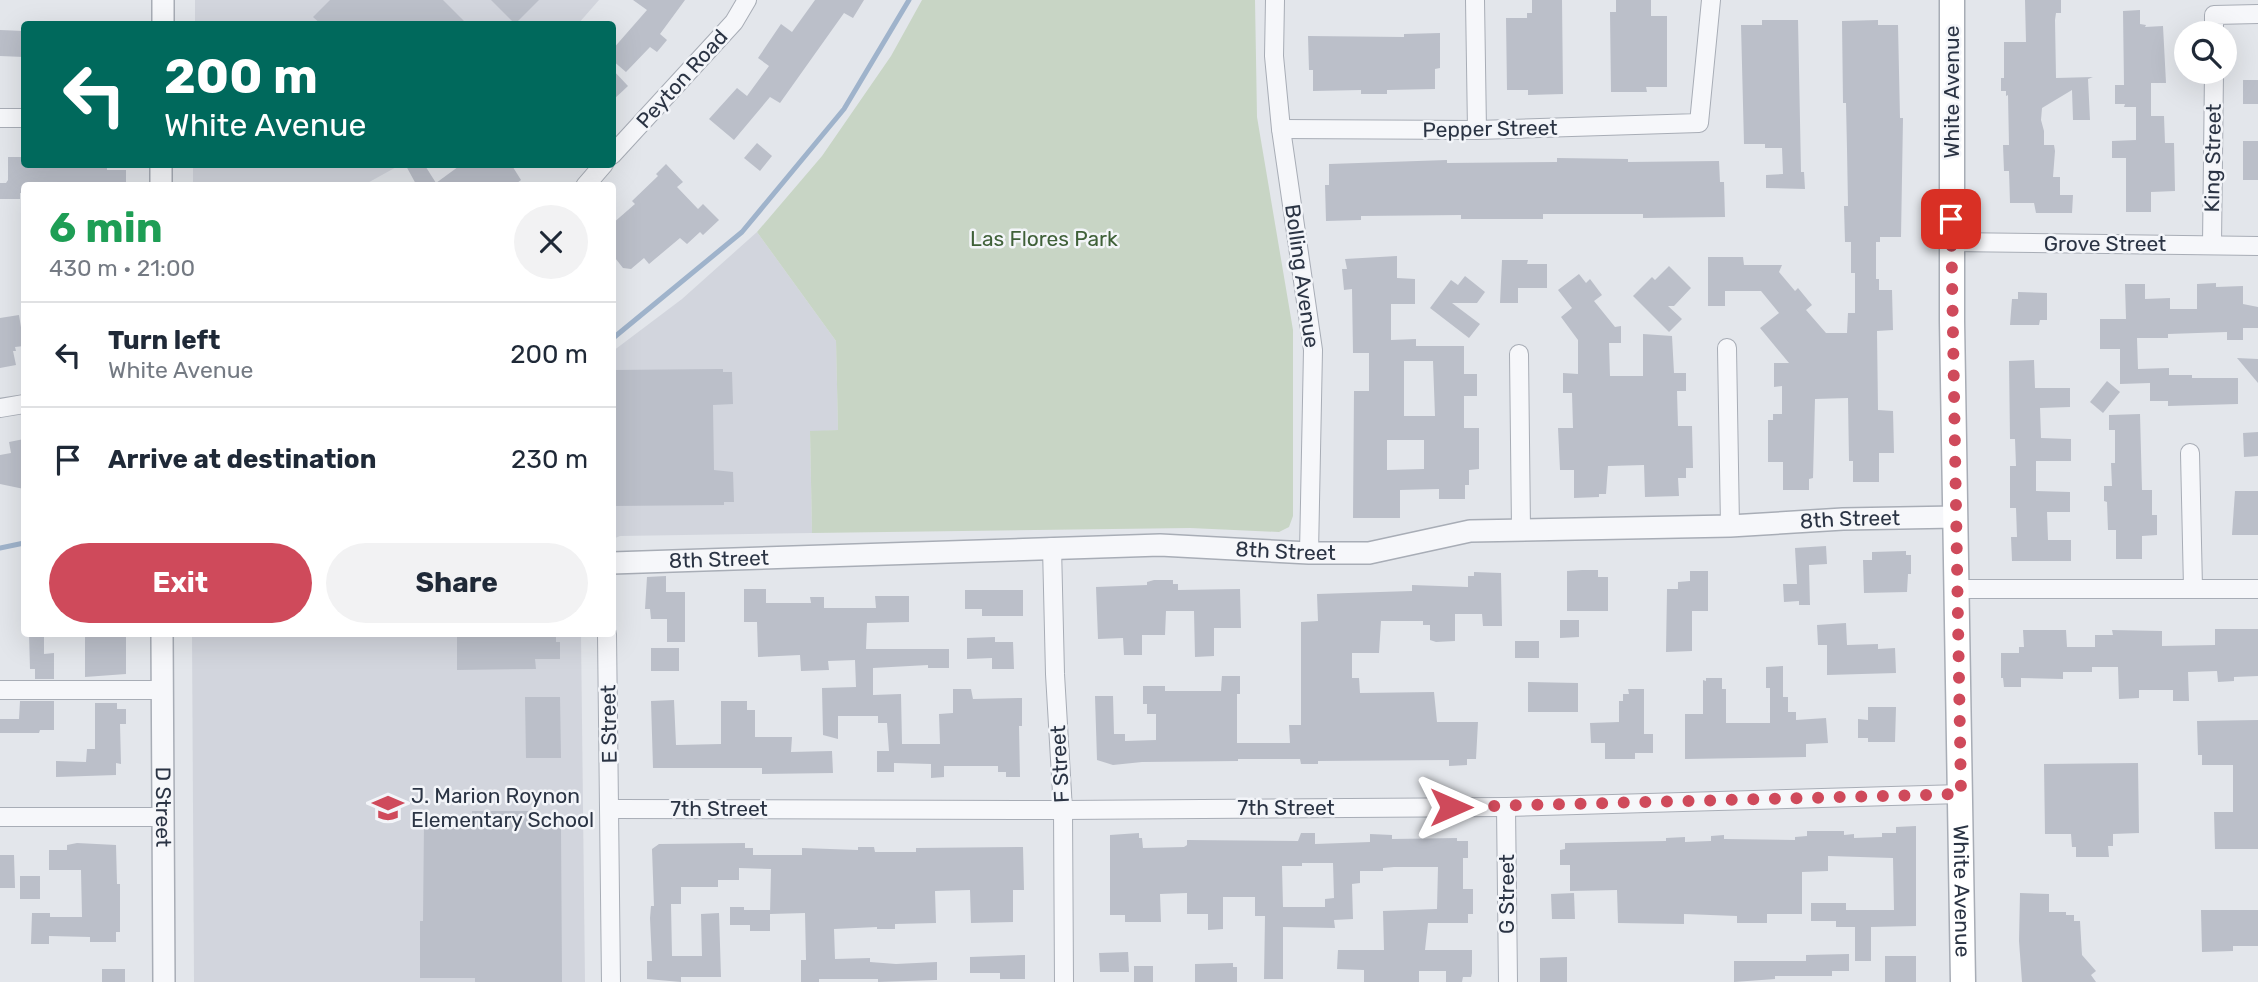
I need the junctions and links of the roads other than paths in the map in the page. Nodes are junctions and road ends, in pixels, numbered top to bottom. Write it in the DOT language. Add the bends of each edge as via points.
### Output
graph roads {
  1 [pos="163,0"];
  2 [pos="747,0"];
  3 [pos="1275,0"];
  4 [pos="1475,0"];
  5 [pos="1711,0"];
  6 [pos="1952,0"];
  7 [pos="2258,14"];
  8 [pos="163,21"];
  9 [pos="2214,21"];
  10 [pos="2214,84"];
  11 [pos="0,118"];
  12 [pos="21,118"];
  13 [pos="1281,129"];
  14 [pos="1477,130"];
  15 [pos="616,151"];
  16 [pos="601,168"];
  17 [pos="588,182"];
  18 [pos="1951,242"];
  19 [pos="2212,244"];
  20 [pos="2258,247"];
  21 [pos="1727,348"];
  22 [pos="1519,354"];
  23 [pos="21,404"];
  24 [pos="0,408"];
  25 [pos="2190,453"];
  26 [pos="1956,517"];
  27 [pos="1730,526"];
  28 [pos="1521,529"];
  29 [pos="1052,547"];
  30 [pos="1309,553"];
  31 [pos="616,563"];
  32 [pos="2193,588"];
  33 [pos="1958,589"];
  34 [pos="2258,589"];
  35 [pos="162,637"];
  36 [pos="607,637"];
  37 [pos="0,690"];
  38 [pos="161,690"];
  39 [pos="1961,794"];
  40 [pos="1506,807"];
  41 [pos="610,809"];
  42 [pos="1063,810"];
  43 [pos="0,817"];
  44 [pos="163,817"];
  45 [pos="164,982"];
  46 [pos="611,982"];
  47 [pos="1063,982"];
  48 [pos="1508,982"];
  49 [pos="1963,982"];
  1 -- 8 [label="street"];
  2 -- 15 [label="street, Peyton Road" via="734,22"];
  3 -- 13 [label="street, Bolling Avenue" via="1274,56"];
  4 -- 14 [label="street"];
  5 -- 14 [label="street, Pepper Street" via="1699,123"];
  6 -- 18 [label="main road, White Avenue"];
  7 -- 9 [label="street" via="2214,15"];
  10 -- 19 [label="street, King Street"];
  11 -- 12 [label="street"];
  13 -- 14 [label="street, Pepper Street"];
  13 -- 30 [label="street, Bolling Avenue" via="1313,350"];
  16 -- 17 [label="street"];
  18 -- 19 [label="street, Grove Street"];
  18 -- 26 [label="main road, White Avenue"];
  19 -- 20 [label="street, Grove Street"];
  21 -- 27 [label="street"];
  22 -- 28 [label="street"];
  23 -- 24 [label="street"];
  25 -- 32 [label="street"];
  26 -- 27 [label="street, 8th Street"];
  26 -- 33 [label="main road, White Avenue"];
  27 -- 28 [label="street, 8th Street"];
  28 -- 30 [label="street, 8th Street" via="1460,533 1369,553"];
  29 -- 30 [label="street, 8th Street" via="1160,545"];
  29 -- 31 [label="street, 8th Street"];
  29 -- 42 [label="street, F Street"];
  32 -- 33 [label="street"];
  32 -- 34 [label="street"];
  33 -- 39 [label="main road, White Avenue"];
  35 -- 38 [label="street, D Street"];
  36 -- 41 [label="street, E Street"];
  37 -- 38 [label="street"];
  38 -- 44 [label="street, D Street"];
  39 -- 40 [label="street, 7th Street"];
  39 -- 49 [label="main road, White Avenue"];
  40 -- 42 [label="street, 7th Street"];
  40 -- 48 [label="street, G Street"];
  41 -- 42 [label="street, 7th Street"];
  41 -- 46 [label="street, E Street"];
  42 -- 47 [label="street, F Street"];
  43 -- 44 [label="street"];
  44 -- 45 [label="street, D Street"];
}
